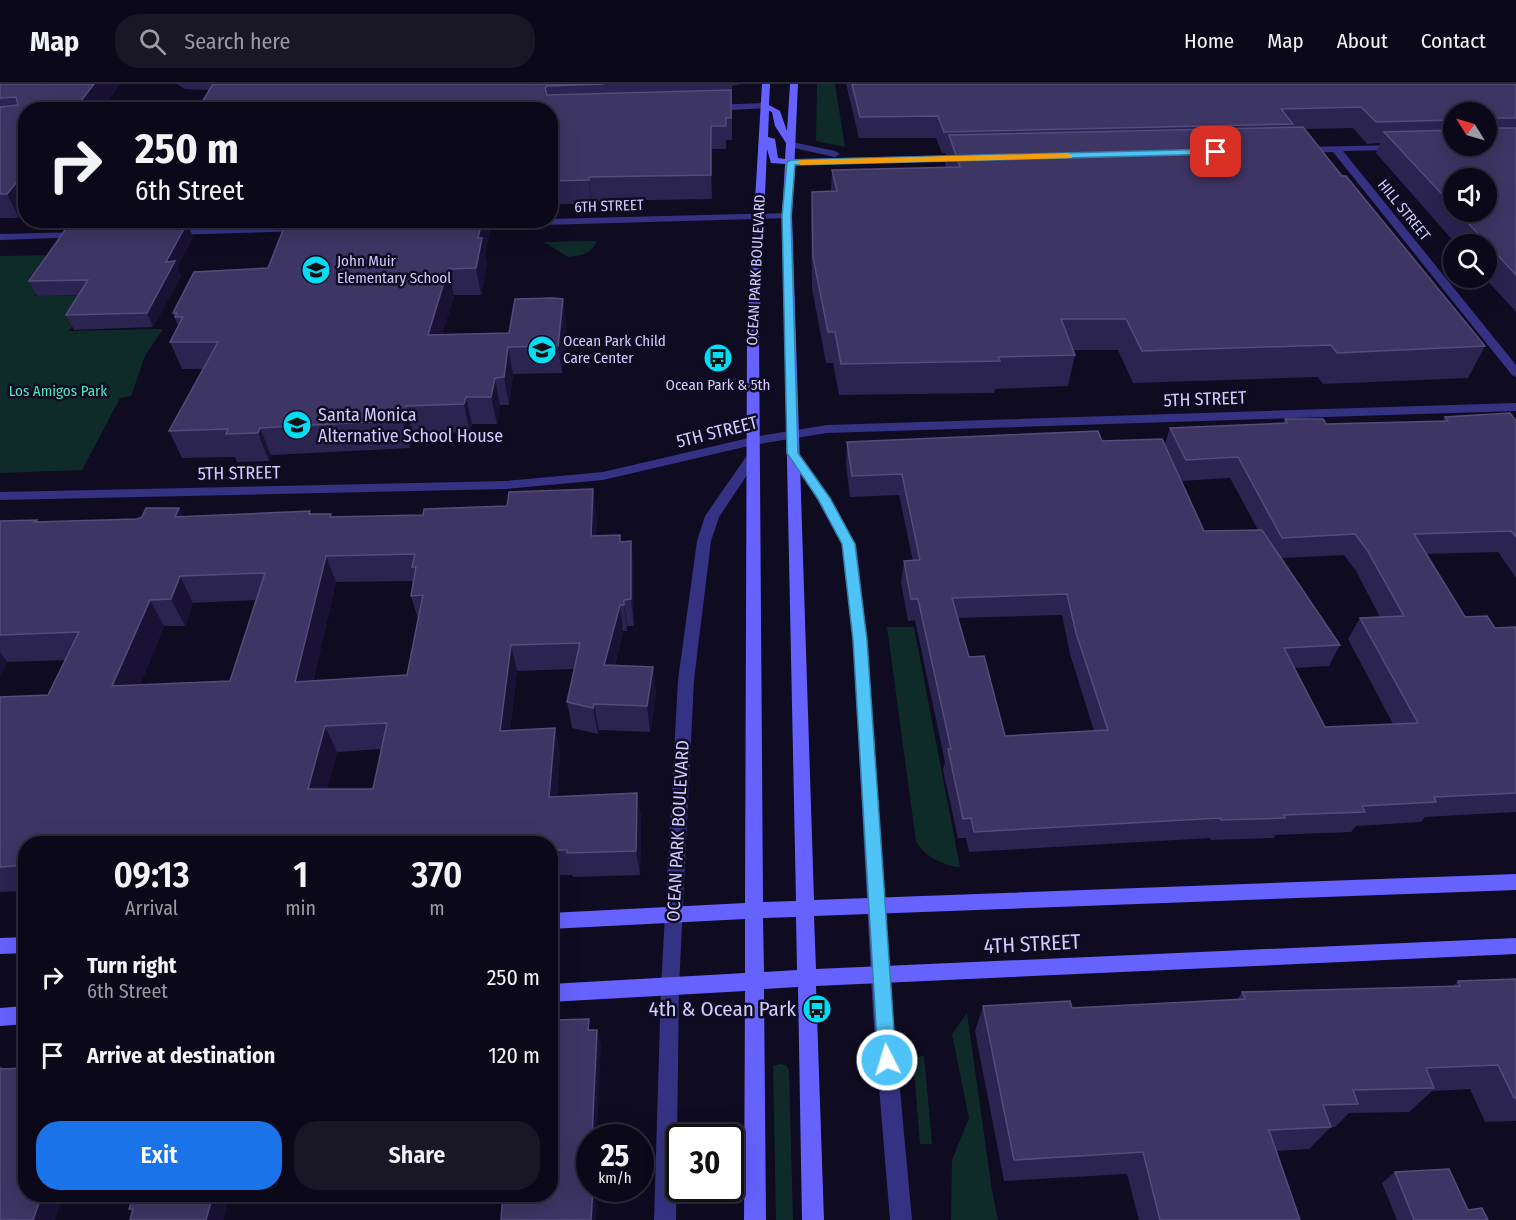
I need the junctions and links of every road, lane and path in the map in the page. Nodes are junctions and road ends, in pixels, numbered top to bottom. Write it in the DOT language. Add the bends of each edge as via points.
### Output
graph roads {
  1 [pos="766,84"];
  2 [pos="795,84"];
  3 [pos="764,106"];
  4 [pos="699,108"];
  5 [pos="764,133"];
  6 [pos="792,145"];
  7 [pos="1413,147"];
  8 [pos="1336,149"];
  9 [pos="1288,150"];
  10 [pos="973,158"];
  11 [pos="876,160"];
  12 [pos="791,162"];
  13 [pos="787,216"];
  14 [pos="759,217"];
  15 [pos="558,222"];
  16 [pos="312,229"];
  17 [pos="156,233"];
  18 [pos="96,234"];
  19 [pos="0,237"];
  20 [pos="1516,373"];
  21 [pos="1516,407"];
  22 [pos="791,433"];
  23 [pos="753,449"];
  24 [pos="792,453"];
  25 [pos="0,496"];
  26 [pos="1516,882"];
  27 [pos="875,907"];
  28 [pos="674,916"];
  29 [pos="558,921"];
  30 [pos="18,945"];
  31 [pos="0,946"];
  32 [pos="1516,946"];
  33 [pos="880,974"];
  34 [pos="670,987"];
  35 [pos="558,993"];
  36 [pos="18,1016"];
  37 [pos="0,1017"];
  38 [pos="665,1220"];
  39 [pos="755,1220"];
  40 [pos="813,1220"];
  41 [pos="901,1220"];
  1 -- 3 [label="street, OCEAN PARK BOULEVARD"];
  2 -- 6 [label="street, OCEAN PARK BOULEVARD"];
  3 -- 4 [label="street"];
  3 -- 5 [label="street, OCEAN PARK BOULEVARD"];
  3 -- 6 [label="street" via="776,111 779,126"];
  5 -- 12 [label="street" via="773,144 771,159"];
  5 -- 14 [label="street, OCEAN PARK BOULEVARD"];
  6 -- 11 [label="street"];
  6 -- 12 [label="street, OCEAN PARK BOULEVARD"];
  7 -- 8 [label="street"];
  8 -- 9 [label="street"];
  8 -- 20 [label="street, HILL STREET"];
  10 -- 11 [label="street"];
  11 -- 12 [label="street"];
  12 -- 13 [label="street, OCEAN PARK BOULEVARD"];
  13 -- 14 [label="street, 6TH STREET"];
  13 -- 22 [label="street, OCEAN PARK BOULEVARD"];
  14 -- 15 [label="street, 6TH STREET"];
  14 -- 23 [label="street, OCEAN PARK BOULEVARD"];
  16 -- 17 [label="street"];
  18 -- 19 [label="street"];
  21 -- 22 [label="street, 5TH STREET"];
  22 -- 23 [label="street, 5TH STREET"];
  22 -- 24 [label="street, OCEAN PARK BOULEVARD"];
  23 -- 25 [label="street, 5TH STREET" via="603,476 506,485"];
  23 -- 28 [label="street, OCEAN PARK BOULEVARD" via="712,516 704,540 686,680"];
  23 -- 39 [label="street, OCEAN PARK BOULEVARD"];
  24 -- 27 [label="street" via="824,498 849,544 860,640"];
  24 -- 40 [label="street, OCEAN PARK BOULEVARD"];
  26 -- 27 [label="street"];
  27 -- 28 [label="street"];
  27 -- 33 [label="street"];
  28 -- 29 [label="street"];
  28 -- 34 [label="street, OCEAN PARK BOULEVARD"];
  30 -- 31 [label="street"];
  32 -- 33 [label="street, 4TH STREET"];
  33 -- 34 [label="street, 4TH STREET"];
  33 -- 41 [label="street"];
  34 -- 35 [label="street, 4TH STREET"];
  34 -- 38 [label="street, OCEAN PARK BOULEVARD"];
  36 -- 37 [label="street"];
}
